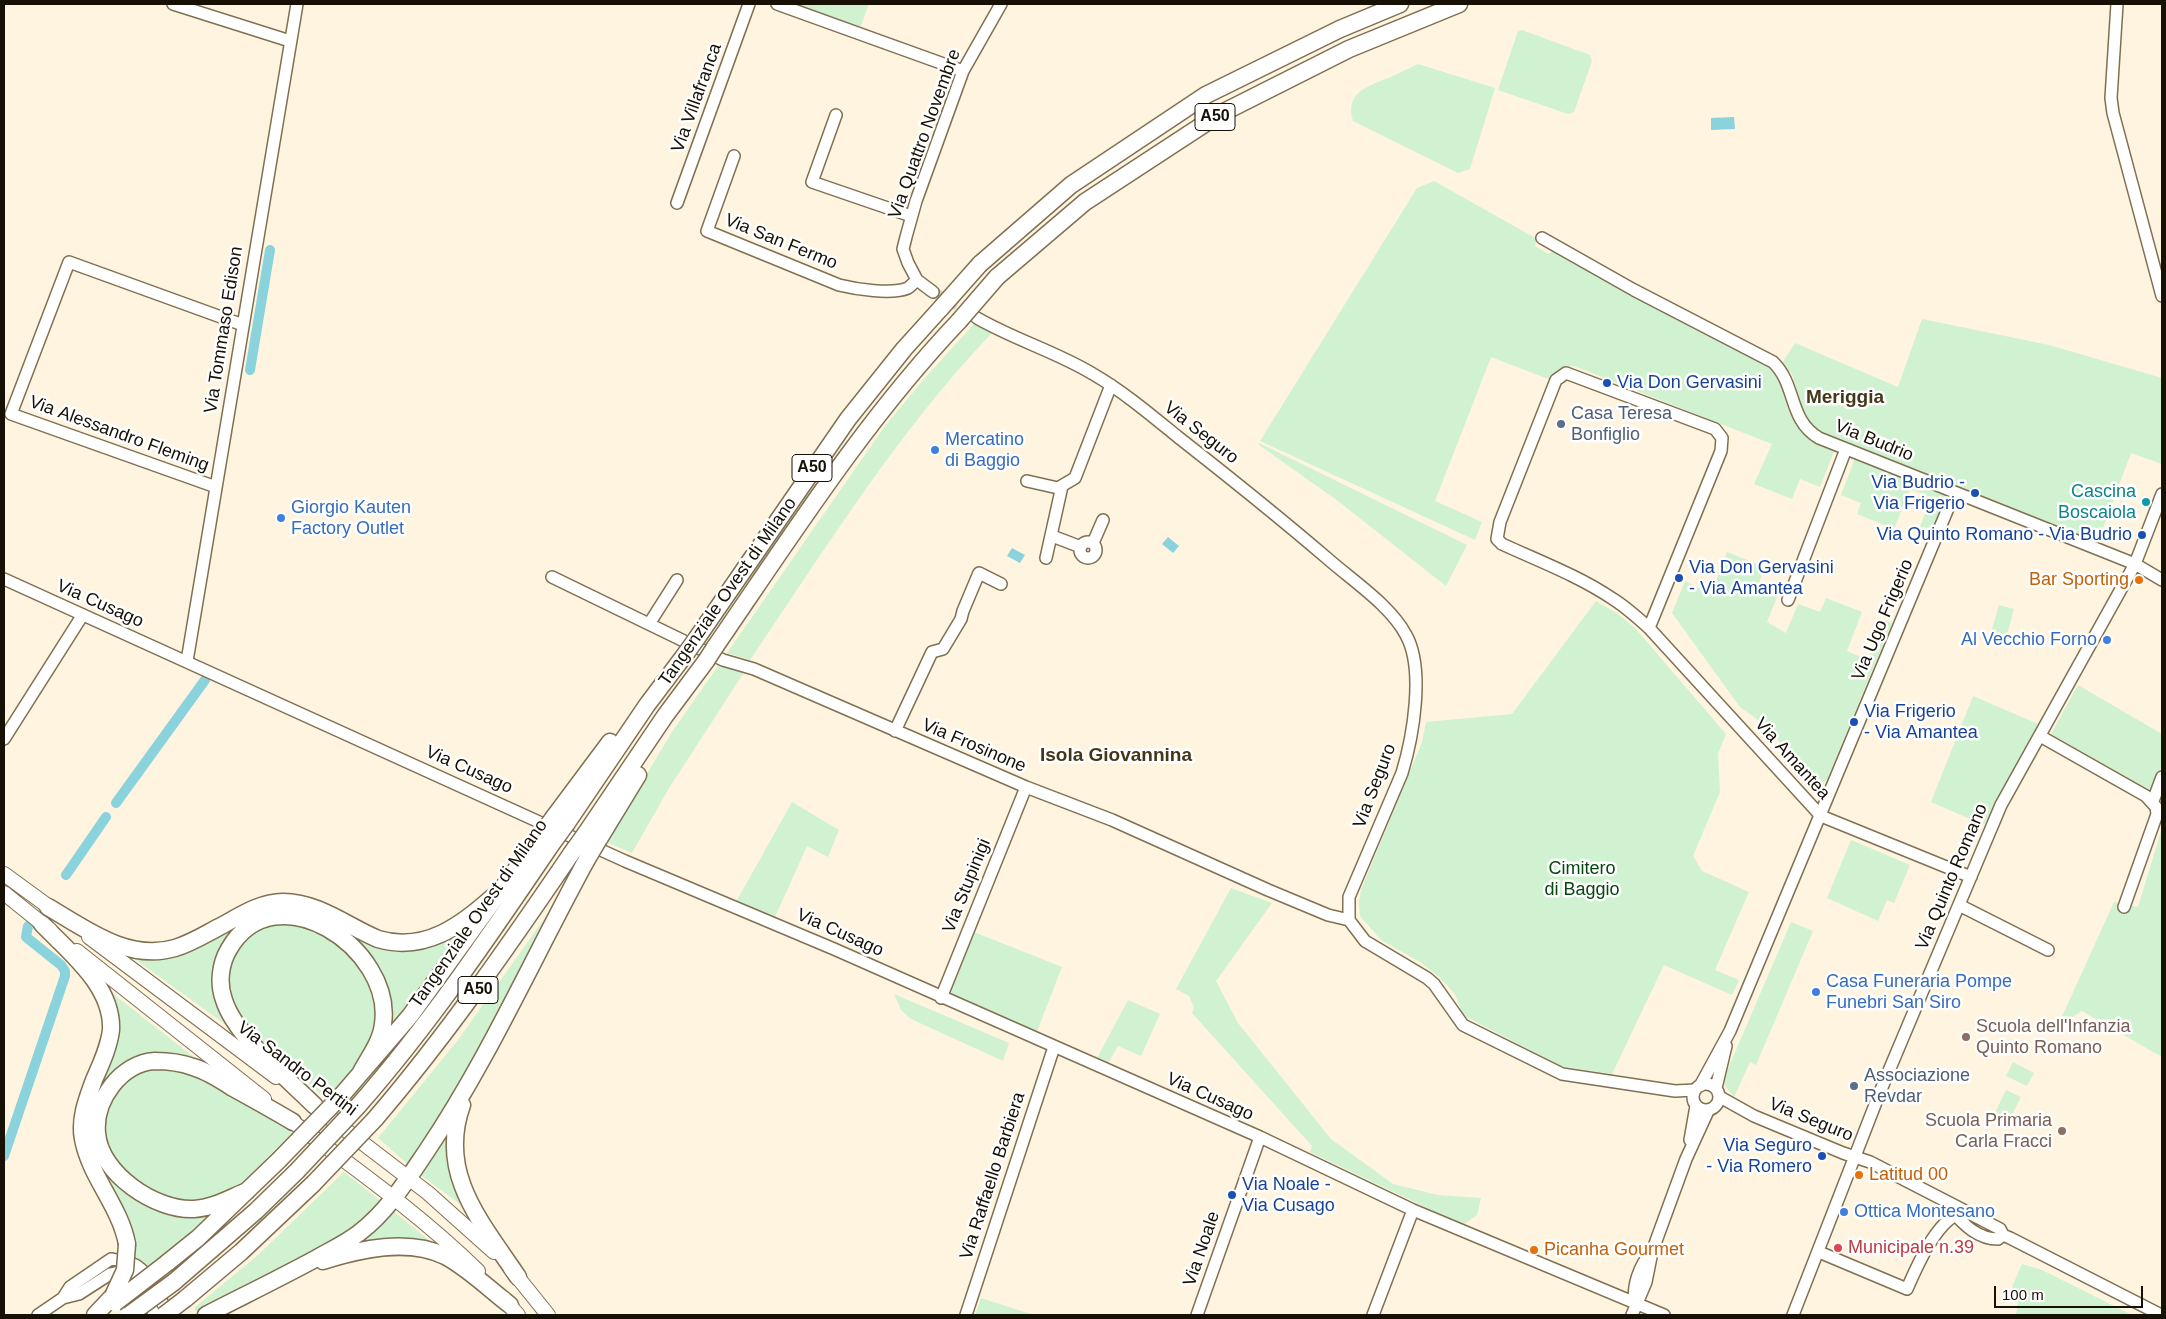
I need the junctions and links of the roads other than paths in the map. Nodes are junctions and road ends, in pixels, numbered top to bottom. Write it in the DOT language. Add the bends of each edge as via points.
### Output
graph roads {
  1 [pos="174,4"];
  2 [pos="297,4"];
  3 [pos="749,4"];
  4 [pos="777,4"];
  5 [pos="1001,4"];
  6 [pos="1400,4"];
  7 [pos="1460,4"];
  8 [pos="2117,4"];
  9 [pos="290,41"];
  10 [pos="963,72"];
  11 [pos="836,114"];
  12 [pos="734,156"];
  13 [pos="677,203"];
  14 [pos="911,216"];
  15 [pos="1542,238"];
  16 [pos="917,280"];
  17 [pos="933,292"];
  18 [pos="2162,296"];
  19 [pos="978,318"];
  20 [pos="243,324"];
  21 [pos="1111,385"];
  22 [pos="1846,449"];
  23 [pos="1027,481"];
  24 [pos="1062,486"];
  25 [pos="216,487"];
  26 [pos="2162,494"];
  27 [pos="1960,495"];
  28 [pos="1103,520"];
  29 [pos="1052,536"];
  30 [pos="1046,558"];
  31 [pos="2135,564"];
  32 [pos="552,577"];
  33 [pos="4,579"];
  34 [pos="678,580"];
  35 [pos="2162,580"];
  36 [pos="1001,584"];
  37 [pos="1788,600"];
  38 [pos="82,616"];
  39 [pos="649,624"];
  40 [pos="1649,628"];
  41 [pos="688,643"];
  42 [pos="714,656"];
  43 [pos="187,661"];
  44 [pos="895,731"];
  45 [pos="2040,736"];
  46 [pos="4,739"];
  47 [pos="2162,777"];
  48 [pos="1026,787"];
  49 [pos="2153,801"];
  50 [pos="1821,816"];
  51 [pos="592,836"];
  52 [pos="544,842"];
  53 [pos="4,874"];
  54 [pos="1970,877"];
  55 [pos="4,893"];
  56 [pos="495,895"];
  57 [pos="1959,905"];
  58 [pos="48,907"];
  59 [pos="2124,907"];
  60 [pos="1349,920"];
  61 [pos="42,924"];
  62 [pos="2048,950"];
  63 [pos="941,998"];
  64 [pos="1730,1031"];
  65 [pos="1054,1048"];
  66 [pos="361,1072"];
  67 [pos="472,1078"];
  68 [pos="1697,1088"];
  69 [pos="1675,1091"];
  70 [pos="1715,1100"];
  71 [pos="1696,1105"];
  72 [pos="315,1106"];
  73 [pos="292,1122"];
  74 [pos="1260,1137"];
  75 [pos="1856,1157"];
  76 [pos="1686,1159"];
  77 [pos="408,1177"];
  78 [pos="247,1191"];
  79 [pos="393,1198"];
  80 [pos="1940,1198"];
  81 [pos="1413,1210"];
  82 [pos="1968,1212"];
  83 [pos="1955,1215"];
  84 [pos="2003,1234"];
  85 [pos="1819,1252"];
  86 [pos="295,1270"];
  87 [pos="518,1277"];
  88 [pos="63,1298"];
  89 [pos="114,1299"];
  90 [pos="1635,1304"];
  91 [pos="514,1310"];
  92 [pos="38,1315"];
  93 [pos="97,1315"];
  94 [pos="129,1315"];
  95 [pos="155,1315"];
  96 [pos="166,1315"];
  97 [pos="206,1315"];
  98 [pos="548,1315"];
  99 [pos="966,1315"];
  100 [pos="1197,1315"];
  101 [pos="1373,1315"];
  102 [pos="1632,1315"];
  103 [pos="1664,1315"];
  104 [pos="1793,1315"];
  105 [pos="2161,1315"];
  1 -- 9 [label="street"];
  2 -- 9 [label="street, Via Tommaso Edison"];
  3 -- 13 [label="street, Via Villafranca"];
  4 -- 10 [label="street"];
  5 -- 10 [label="street, Via Quattro Novembre"];
  6 -- 41 [label="highway, Tangenziale Ovest di Milano / A50, bridge" via="1340,29 1206,95 1071,184 980,264 904,349 848,419"];
  7 -- 42 [label="highway, Tangenziale Ovest di Milano / A50, bridge" via="1349,49 1218,115 1085,202 997,277 913,370 857,441"];
  8 -- 18 [label="street" via="2111,98 2113,113"];
  9 -- 20 [label="street, Via Tommaso Edison"];
  10 -- 14 [label="street, Via Quattro Novembre"];
  11 -- 14 [label="street" via="812,182"];
  12 -- 16 [label="street, Via San Fermo" via="708,231 845,286 886,291 907,288"];
  14 -- 16 [label="street, Via Quattro Novembre" via="903,249"];
  15 -- 22 [label="street, Via Budrio" via="1634,290 1767,358 1786,378 1803,425 1818,438"];
  16 -- 17 [label="street"];
  19 -- 21 [label="street, Via Seguro" via="1076,364"];
  20 -- 25 [label="street, Via Tommaso Edison"];
  20 -- 25 [label="street, Via Alessandro Fleming" via="69,262 11,414"];
  21 -- 24 [label="street" via="1075,478"];
  21 -- 60 [label="street, Via Seguro" via="1262,502 1390,612 1407,636 1414,660 1415,714 1409,752 1348,897"];
  22 -- 27 [label="street, Via Budrio"];
  22 -- 37 [label="street"];
  23 -- 24 [label="street" via="1058,488"];
  24 -- 29 [label="street"];
  25 -- 43 [label="street, Via Tommaso Edison"];
  26 -- 31 [label="street, Via Quinto Romano"];
  27 -- 31 [label="street, Via Budrio"];
  27 -- 50 [label="street, Via Ugo Frigerio" via="1949,506"];
  28 -- 29 [label="street" via="1093,543 1097,550 1090,558 1082,556 1081,547"];
  29 -- 30 [label="street"];
  31 -- 35 [label="street"];
  31 -- 45 [label="street, Via Quinto Romano"];
  32 -- 39 [label="street"];
  33 -- 38 [label="street, Via Cusago"];
  34 -- 39 [label="street"];
  36 -- 44 [label="street" via="979,573 961,619 943,649 932,652"];
  38 -- 43 [label="street, Via Cusago"];
  38 -- 46 [label="street"];
  39 -- 41 [label="street"];
  40 -- 40 [label="street, Via Amantea" via="1597,589 1497,540 1500,522 1556,380 1566,373 1715,429 1722,438 1721,451"];
  40 -- 50 [label="street, Via Amantea"];
  41 -- 42 [label="street, Via Frosinone"];
  41 -- 52 [label="highway, Tangenziale Ovest di Milano / A50, bridge" via="647,705"];
  42 -- 44 [label="street, Via Frosinone" via="754,669"];
  42 -- 51 [label="highway, Tangenziale Ovest di Milano / A50" via="665,716"];
  43 -- 63 [label="street, Via Cusago" via="625,861"];
  44 -- 48 [label="street, Via Frosinone"];
  45 -- 49 [label="street"];
  45 -- 54 [label="street, Via Quinto Romano" via="2002,805"];
  47 -- 49 [label="street"];
  48 -- 60 [label="street, Via Frosinone" via="1112,820 1328,915"];
  48 -- 63 [label="street, Via Stupinigi"];
  49 -- 59 [label="street" via="2157,814"];
  50 -- 54 [label="street, Via Amantea"];
  50 -- 64 [label="street, Via Ugo Frigerio"];
  51 -- 67 [label="highway, bridge" via="586,861"];
  51 -- 96 [label="highway, Tangenziale Ovest di Milano / A50, bridge" via="571,854 458,1017 376,1119 241,1252"];
  52 -- 56 [label="highway"];
  52 -- 94 [label="highway, Tangenziale Ovest di Milano / A50, bridge" via="441,1004 358,1106 256,1210 174,1282"];
  53 -- 58 [label="main road, Via Sandro Pertini"];
  54 -- 57 [label="street, Via Quinto Romano"];
  55 -- 61 [label="main road"];
  56 -- 58 [label="highway" via="449,931 410,943 387,942 318,909 281,902 253,909 183,945 143,952 106,940"];
  56 -- 66 [label="highway" via="410,1016"];
  57 -- 62 [label="street"];
  57 -- 75 [label="street, Via Quinto Romano"];
  58 -- 72 [label="main road, Via Sandro Pertini"];
  60 -- 69 [label="street" via="1365,941 1434,984 1462,1026 1558,1072"];
  61 -- 73 [label="main road"];
  61 -- 89 [label="highway, bridge" via="96,982 107,1005 110,1030 84,1112 83,1138 127,1244 125,1270"];
  63 -- 65 [label="street, Via Cusago"];
  64 -- 68 [label="street"];
  64 -- 70 [label="street"];
  65 -- 74 [label="street, Via Cusago"];
  65 -- 99 [label="street, Via Raffaello Barbiera"];
  66 -- 72 [label="highway" via="380,1038 383,1024 380,986 371,969 343,938 306,919 274,916 246,928 234,940 221,970 224,1000 239,1028"];
  66 -- 78 [label="highway, bridge"];
  67 -- 77 [label="highway"];
  67 -- 87 [label="highway" via="456,1128 456,1166 466,1197 478,1219"];
  68 -- 69 [label="street"];
  68 -- 70 [label="street" via="1708,1084"];
  68 -- 71 [label="street" via="1693,1096"];
  69 -- 71 [label="street"];
  70 -- 71 [label="street" via="1703,1110"];
  70 -- 75 [label="street, Via Seguro"];
  70 -- 76 [label="street"];
  71 -- 76 [label="street"];
  72 -- 77 [label="main road, Via Sandro Pertini"];
  73 -- 78 [label="highway" via="194,1067 172,1063 155,1061 136,1066 106,1092 99,1110 96,1134 113,1169 132,1187 175,1208 195,1209 215,1206"];
  73 -- 79 [label="main road"];
  74 -- 81 [label="street, Via Cusago"];
  74 -- 100 [label="street, Via Noale"];
  75 -- 80 [label="street, Via Seguro"];
  75 -- 85 [label="street, Via Quinto Romano"];
  76 -- 90 [label="street" via="1652,1252 1647,1279"];
  77 -- 79 [label="highway"];
  77 -- 87 [label="main road, Via Sandro Pertini" via="483,1240"];
  78 -- 89 [label="highway, bridge" via="167,1264"];
  79 -- 86 [label="highway" via="358,1234"];
  79 -- 91 [label="main road" via="454,1248"];
  80 -- 82 [label="street, Via Seguro"];
  80 -- 83 [label="street"];
  81 -- 90 [label="street, Via Cusago"];
  81 -- 101 [label="street"];
  82 -- 83 [label="street"];
  82 -- 84 [label="street, Via Seguro" via="2000,1229"];
  83 -- 84 [label="street" via="1964,1226 1989,1239 1998,1239"];
  83 -- 85 [label="street" via="1934,1237 1907,1289"];
  84 -- 105 [label="street, Via Seguro"];
  85 -- 104 [label="street, Via Quinto Romano"];
  86 -- 91 [label="highway" via="367,1251 420,1248 454,1262"];
  86 -- 97 [label="highway"];
  87 -- 98 [label="main road, Via Sandro Pertini"];
  88 -- 92 [label="street"];
  88 -- 95 [label="street" via="79,1294 110,1274 123,1271 133,1276"];
  88 -- 96 [label="street" via="70,1287 111,1259 140,1268 148,1277"];
  89 -- 93 [label="highway"];
  90 -- 102 [label="street"];
  90 -- 103 [label="street, Via Cusago"];
}
